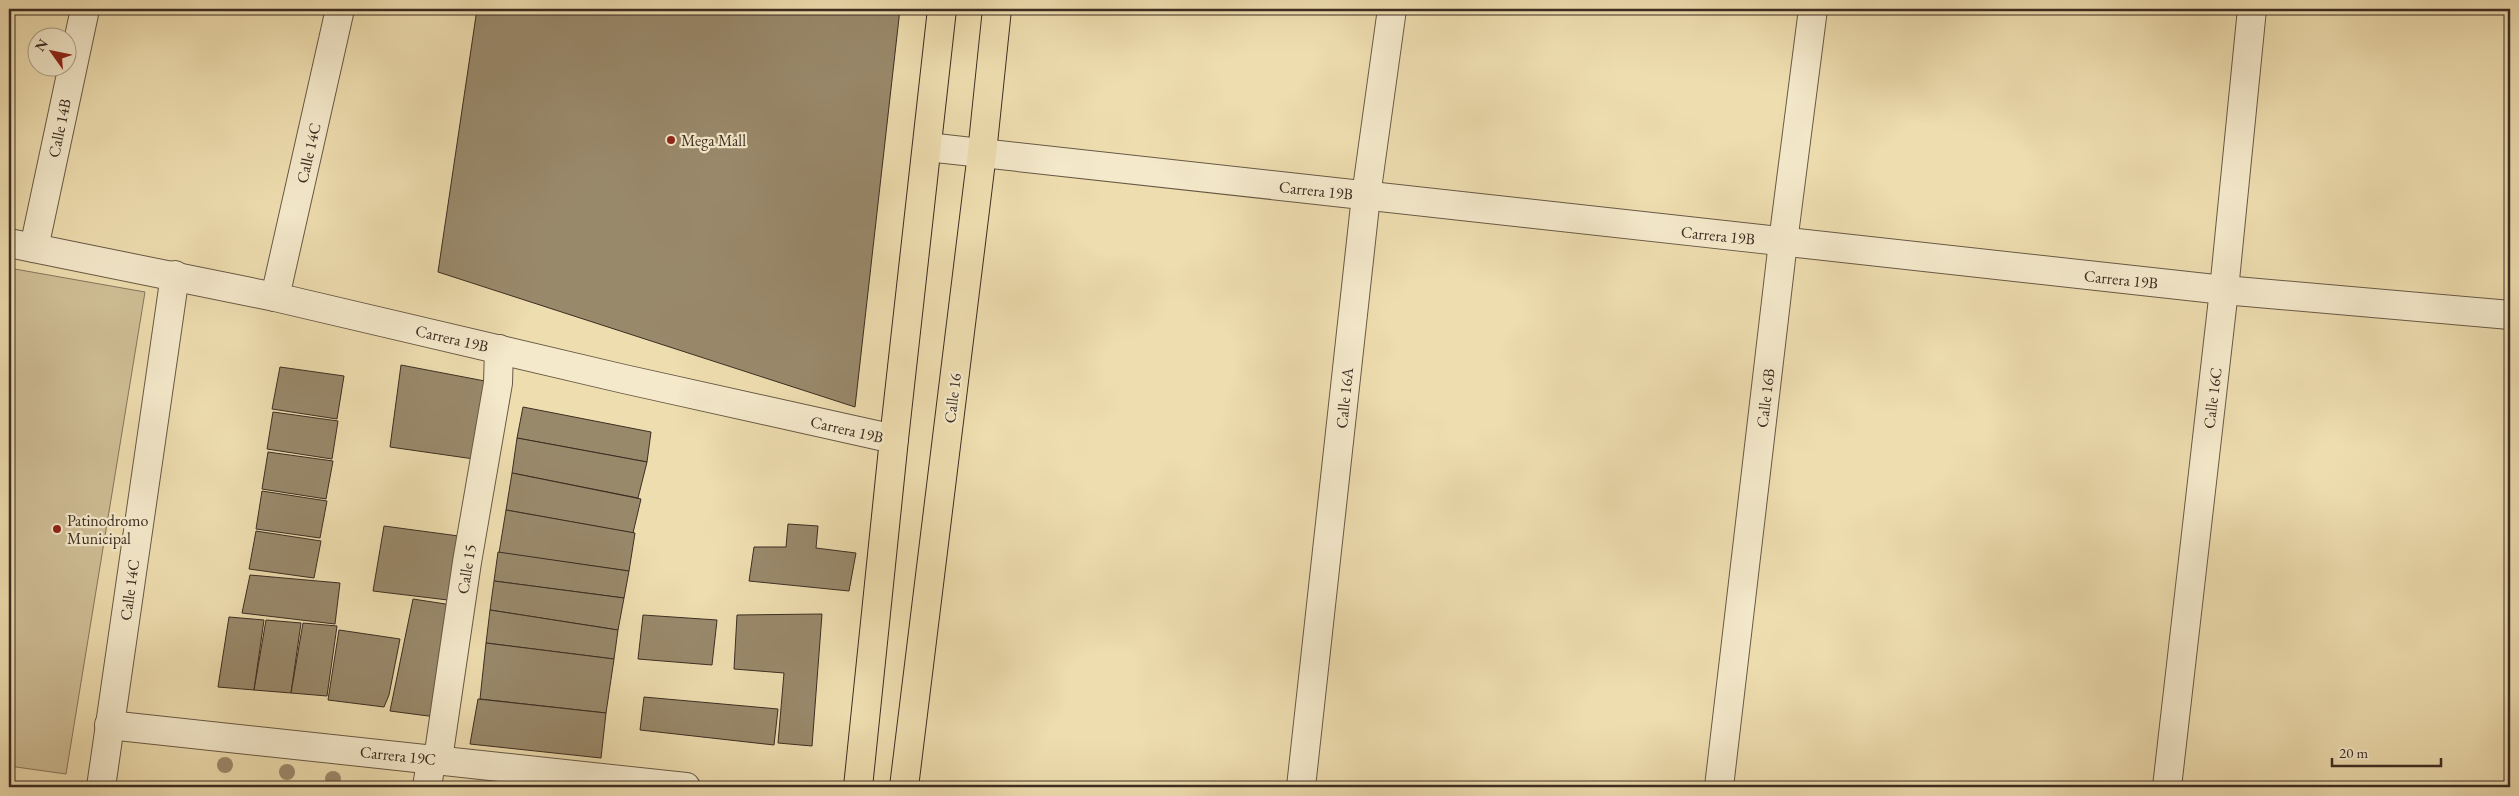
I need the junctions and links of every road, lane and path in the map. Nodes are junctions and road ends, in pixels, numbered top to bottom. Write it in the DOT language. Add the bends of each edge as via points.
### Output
graph roads {
  1 [pos="85,9"];
  2 [pos="340,9"];
  3 [pos="942,9"];
  4 [pos="997,9"];
  5 [pos="1392,9"];
  6 [pos="1813,9"];
  7 [pos="2252,9"];
  8 [pos="927,147"];
  9 [pos="982,153"];
  10 [pos="1366,196"];
  11 [pos="1783,242"];
  12 [pos="21,246"];
  13 [pos="175,275"];
  14 [pos="2224,290"];
  15 [pos="275,297"];
  16 [pos="2510,316"];
  17 [pos="499,349"];
  18 [pos="894,439"];
  19 [pos="109,726"];
  20 [pos="438,759"];
  21 [pos="101,787"];
  22 [pos="427,787"];
  23 [pos="686,787"];
  24 [pos="858,787"];
  25 [pos="904,787"];
  26 [pos="1301,787"];
  27 [pos="1719,787"];
  28 [pos="2167,787"];
  1 -- 12 [label="street, Calle 14B"];
  2 -- 15 [label="street, Calle 14C"];
  3 -- 8 [label="main road"];
  4 -- 9 [label="main road, Calle 16"];
  5 -- 10 [label="street, Calle 16A"];
  6 -- 11 [label="street, Calle 16B"];
  7 -- 14 [label="street, Calle 16C"];
  8 -- 9 [label="street, Carrera 19B"];
  8 -- 18 [label="main road"];
  9 -- 10 [label="street, Carrera 19B"];
  9 -- 25 [label="main road, Calle 16"];
  10 -- 11 [label="street, Carrera 19B"];
  10 -- 26 [label="street, Calle 16A"];
  11 -- 14 [label="street, Carrera 19B"];
  11 -- 27 [label="street, Calle 16B"];
  12 -- 13 [label="street, Carrera 19B"];
  13 -- 15 [label="street, Carrera 19B"];
  13 -- 19 [label="street, Calle 14C"];
  14 -- 16 [label="street, Carrera 19B"];
  14 -- 28 [label="street, Calle 16C"];
  15 -- 17 [label="street, Carrera 19B"];
  17 -- 18 [label="street, Carrera 19B"];
  17 -- 20 [label="street, Calle 15" via="498,383"];
  18 -- 24 [label="main road"];
  19 -- 20 [label="street, Carrera 19C"];
  19 -- 21 [label="street, Calle 14C"];
  20 -- 22 [label="street, Calle 15" via="430,768"];
  20 -- 23 [label="street, Carrera 19C"];
}
